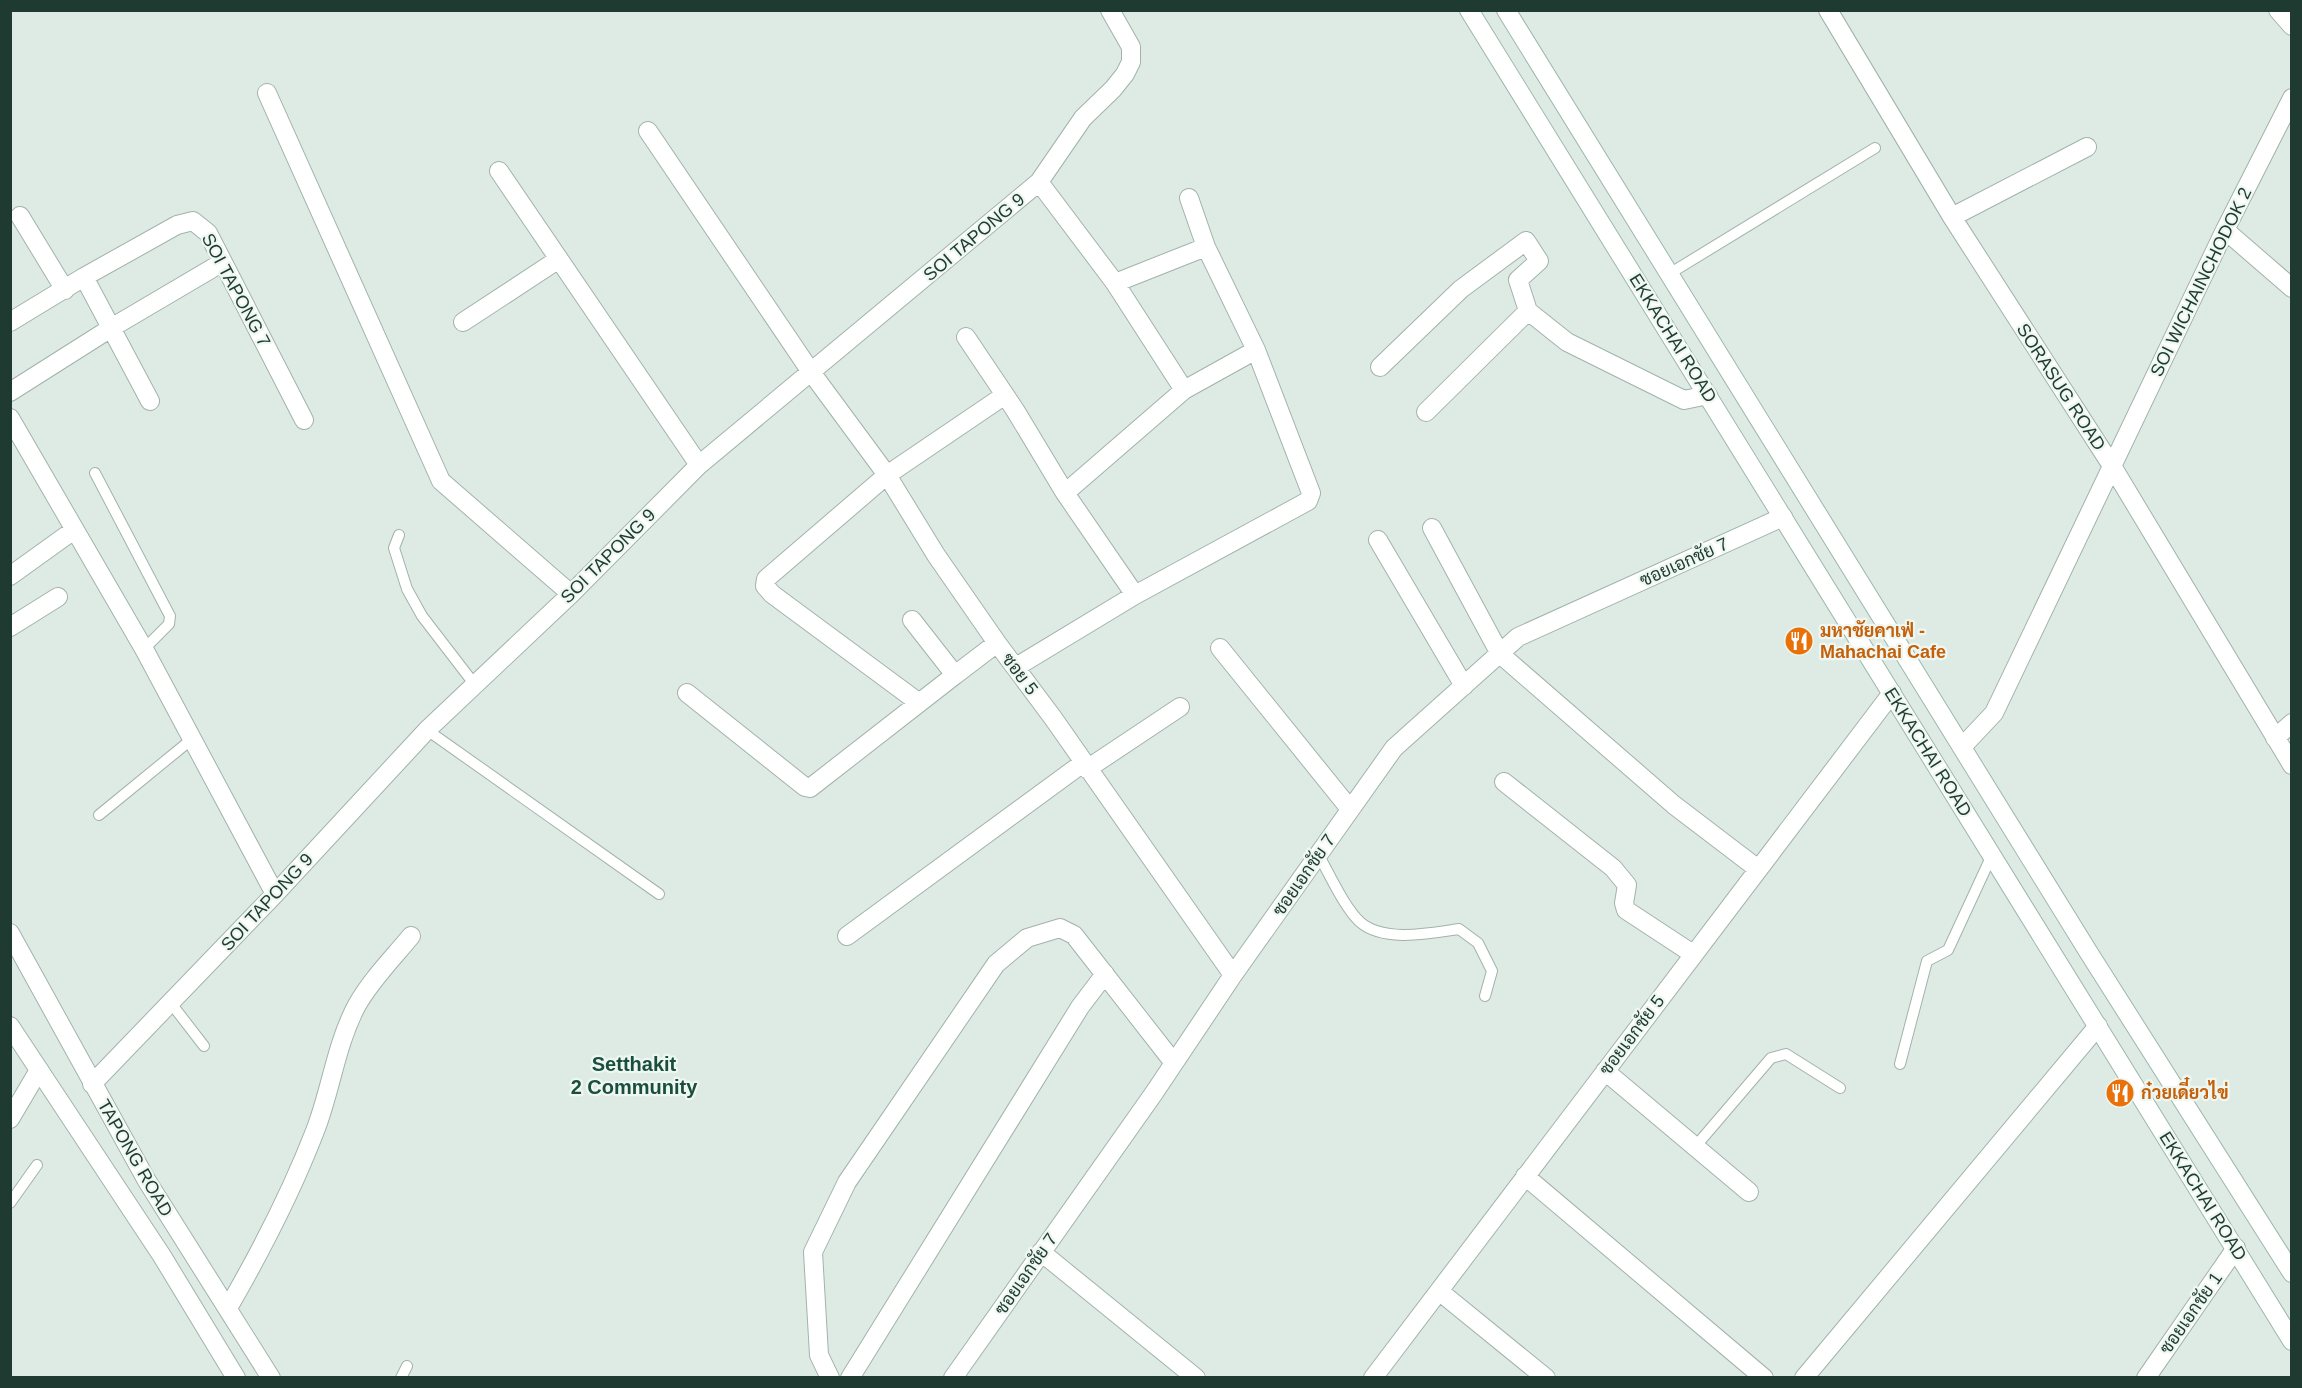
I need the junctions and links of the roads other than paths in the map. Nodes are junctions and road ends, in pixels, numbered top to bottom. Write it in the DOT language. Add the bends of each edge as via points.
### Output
graph roads {
  1 [pos="1110,10"];
  2 [pos="1469,10"];
  3 [pos="1506,10"];
  4 [pos="1828,10"];
  5 [pos="2278,10"];
  6 [pos="2292,26"];
  7 [pos="267,93"];
  8 [pos="2292,98"];
  9 [pos="648,130"];
  10 [pos="2087,147"];
  11 [pos="1875,148"];
  12 [pos="499,171"];
  13 [pos="1039,182"];
  14 [pos="1189,198"];
  15 [pos="20,216"];
  16 [pos="1952,217"];
  17 [pos="2224,230"];
  18 [pos="1206,247"];
  19 [pos="559,259"];
  20 [pos="223,262"];
  21 [pos="1669,274"];
  22 [pos="84,277"];
  23 [pos="1115,284"];
  24 [pos="2292,288"];
  25 [pos="65,290"];
  26 [pos="1528,311"];
  27 [pos="10,322"];
  28 [pos="463,322"];
  29 [pos="111,328"];
  30 [pos="966,337"];
  31 [pos="1256,350"];
  32 [pos="1380,367"];
  33 [pos="811,372"];
  34 [pos="1184,390"];
  35 [pos="10,392"];
  36 [pos="1005,395"];
  37 [pos="1708,395"];
  38 [pos="150,401"];
  39 [pos="1426,412"];
  40 [pos="10,418"];
  41 [pos="304,420"];
  42 [pos="699,465"];
  43 [pos="2112,466"];
  44 [pos="94,473"];
  45 [pos="886,475"];
  46 [pos="1065,493"];
  47 [pos="1783,517"];
  48 [pos="1432,528"];
  49 [pos="74,530"];
  50 [pos="399,535"];
  51 [pos="1378,540"];
  52 [pos="10,576"];
  53 [pos="571,594"];
  54 [pos="1135,595"];
  55 [pos="58,597"];
  56 [pos="912,620"];
  57 [pos="10,627"];
  58 [pos="997,643"];
  59 [pos="1220,648"];
  60 [pos="144,649"];
  61 [pos="1500,654"];
  62 [pos="1016,667"];
  63 [pos="955,675"];
  64 [pos="475,685"];
  65 [pos="1464,686"];
  66 [pos="687,693"];
  67 [pos="1892,693"];
  68 [pos="918,702"];
  69 [pos="1179,707"];
  70 [pos="2292,723"];
  71 [pos="427,730"];
  72 [pos="2276,738"];
  73 [pos="192,739"];
  74 [pos="1962,747"];
  75 [pos="2292,765"];
  76 [pos="1085,766"];
  77 [pos="1504,782"];
  78 [pos="1350,809"];
  79 [pos="99,815"];
  80 [pos="1318,854"];
  81 [pos="1992,855"];
  82 [pos="1758,869"];
  83 [pos="275,894"];
  84 [pos="659,894"];
  85 [pos="10,933"];
  86 [pos="411,936"];
  87 [pos="847,936"];
  88 [pos="1693,954"];
  89 [pos="1105,974"];
  90 [pos="1233,975"];
  91 [pos="1485,996"];
  92 [pos="170,1002"];
  93 [pos="2125,1007"];
  94 [pos="10,1026"];
  95 [pos="2098,1026"];
  96 [pos="204,1046"];
  97 [pos="1174,1063"];
  98 [pos="1900,1064"];
  99 [pos="39,1070"];
  100 [pos="1605,1071"];
  101 [pos="92,1084"];
  102 [pos="1840,1088"];
  103 [pos="10,1119"];
  104 [pos="1695,1147"];
  105 [pos="37,1165"];
  106 [pos="1525,1176"];
  107 [pos="1749,1192"];
  108 [pos="10,1203"];
  109 [pos="2236,1248"];
  110 [pos="1041,1252"];
  111 [pos="2292,1273"];
  112 [pos="1439,1291"];
  113 [pos="228,1308"];
  114 [pos="2292,1341"];
  115 [pos="407,1366"];
  116 [pos="236,1377"];
  117 [pos="271,1377"];
  118 [pos="401,1377"];
  119 [pos="830,1377"];
  120 [pos="850,1377"];
  121 [pos="953,1377"];
  122 [pos="1196,1377"];
  123 [pos="1373,1377"];
  124 [pos="1546,1377"];
  125 [pos="1764,1377"];
  126 [pos="1804,1377"];
  127 [pos="2146,1377"];
  1 -- 13 [label="street, SOI TAPONG 9" via="1131,47 1131,62 1125,74 1083,118"];
  2 -- 37 [label="street, EKKACHAI ROAD"];
  3 -- 21 [label="street, EKKACHAI ROAD"];
  4 -- 16 [label="street, SORASUG ROAD"];
  5 -- 6 [label="street"];
  7 -- 53 [label="street" via="441,481"];
  8 -- 17 [label="street, SOI WICHAINCHODOK 2"];
  9 -- 33 [label="street, ซอย 5"];
  10 -- 16 [label="street"];
  11 -- 21 [label="lane"];
  12 -- 19 [label="street"];
  13 -- 23 [label="street"];
  13 -- 33 [label="street, SOI TAPONG 9"];
  14 -- 18 [label="street"];
  15 -- 25 [label="street"];
  16 -- 43 [label="street, SORASUG ROAD"];
  17 -- 24 [label="street"];
  17 -- 43 [label="street, SOI WICHAINCHODOK 2"];
  18 -- 23 [label="street"];
  18 -- 31 [label="street"];
  19 -- 28 [label="street"];
  19 -- 42 [label="street"];
  20 -- 22 [label="street, SOI TAPONG 7" via="208,233 193,221 177,225"];
  20 -- 29 [label="street"];
  20 -- 41 [label="street, SOI TAPONG 7"];
  21 -- 74 [label="street, EKKACHAI ROAD"];
  22 -- 25 [label="street, SOI TAPONG 7"];
  22 -- 29 [label="street"];
  23 -- 34 [label="street"];
  25 -- 27 [label="street, SOI TAPONG 7"];
  26 -- 32 [label="street" via="1518,280 1539,261 1526,241 1461,289"];
  26 -- 37 [label="street" via="1567,342 1684,400"];
  26 -- 39 [label="street"];
  29 -- 35 [label="street"];
  29 -- 38 [label="street"];
  30 -- 36 [label="street"];
  31 -- 34 [label="street"];
  31 -- 54 [label="street" via="1310,497"];
  33 -- 42 [label="street, SOI TAPONG 9"];
  33 -- 45 [label="street, ซอย 5"];
  34 -- 46 [label="street"];
  36 -- 45 [label="street"];
  36 -- 46 [label="street"];
  37 -- 47 [label="street, EKKACHAI ROAD"];
  40 -- 49 [label="street"];
  42 -- 53 [label="street, SOI TAPONG 9"];
  43 -- 72 [label="street, SORASUG ROAD"];
  43 -- 74 [label="street, SOI WICHAINCHODOK 2" via="1994,713"];
  44 -- 60 [label="lane" via="170,615 169,624"];
  45 -- 58 [label="street, ซอย 5"];
  45 -- 68 [label="street" via="766,579 765,586"];
  46 -- 54 [label="street"];
  47 -- 61 [label="street, ซอยเอกชัย 7" via="1518,637"];
  47 -- 67 [label="street, EKKACHAI ROAD"];
  48 -- 61 [label="street"];
  49 -- 52 [label="street"];
  49 -- 60 [label="street"];
  50 -- 64 [label="lane" via="394,548 407,589 422,616"];
  51 -- 65 [label="street"];
  53 -- 64 [label="street, SOI TAPONG 9"];
  54 -- 62 [label="street"];
  55 -- 57 [label="street"];
  56 -- 63 [label="street"];
  58 -- 62 [label="street, ซอย 5"];
  58 -- 63 [label="street"];
  59 -- 78 [label="street"];
  60 -- 73 [label="street"];
  61 -- 65 [label="street, ซอยเอกชัย 7"];
  61 -- 82 [label="street" via="1674,806"];
  62 -- 76 [label="street, ซอย 5"];
  63 -- 68 [label="street"];
  64 -- 71 [label="street, SOI TAPONG 9"];
  65 -- 78 [label="street, ซอยเอกชัย 7" via="1394,748"];
  66 -- 68 [label="street" via="810,788"];
  67 -- 81 [label="street, EKKACHAI ROAD"];
  67 -- 82 [label="street, ซอยเอกชัย 5"];
  69 -- 76 [label="street"];
  70 -- 72 [label="street"];
  71 -- 83 [label="street, SOI TAPONG 9"];
  71 -- 84 [label="lane"];
  72 -- 75 [label="street, SORASUG ROAD"];
  73 -- 79 [label="lane"];
  73 -- 83 [label="street"];
  74 -- 93 [label="street, EKKACHAI ROAD"];
  76 -- 87 [label="street"];
  76 -- 90 [label="street, ซอย 5"];
  77 -- 88 [label="street" via="1613,868 1627,885 1626,910"];
  78 -- 80 [label="street, ซอยเอกชัย 7"];
  80 -- 90 [label="street, ซอยเอกชัย 7"];
  80 -- 91 [label="lane" via="1360,922 1386,934 1459,929 1478,943 1492,971"];
  81 -- 95 [label="street, EKKACHAI ROAD"];
  81 -- 98 [label="lane" via="1948,950 1927,961"];
  82 -- 88 [label="street, ซอยเอกชัย 5"];
  83 -- 92 [label="street, SOI TAPONG 9"];
  85 -- 101 [label="street, TAPONG ROAD"];
  86 -- 113 [label="street" via="357,1005 316,1129 288,1196"];
  88 -- 100 [label="street, ซอยเอกชัย 5"];
  89 -- 97 [label="street"];
  89 -- 119 [label="street" via="1074,935 1060,928 1027,938 996,964 925,1066 847,1182 813,1252 819,1355"];
  89 -- 120 [label="street" via="1080,1007"];
  90 -- 97 [label="street, ซอยเอกชัย 7"];
  92 -- 96 [label="lane"];
  92 -- 101 [label="street, SOI TAPONG 9"];
  93 -- 95 [label="street"];
  93 -- 111 [label="street, EKKACHAI ROAD"];
  94 -- 99 [label="street, TAPONG ROAD"];
  95 -- 109 [label="street, EKKACHAI ROAD"];
  95 -- 126 [label="street"];
  97 -- 110 [label="street, ซอยเอกชัย 7"];
  99 -- 103 [label="street"];
  99 -- 116 [label="street, TAPONG ROAD" via="162,1256"];
  100 -- 104 [label="street"];
  100 -- 106 [label="street, ซอยเอกชัย 5"];
  101 -- 113 [label="street, TAPONG ROAD" via="147,1181"];
  102 -- 104 [label="lane" via="1786,1054 1771,1058"];
  104 -- 107 [label="street"];
  105 -- 108 [label="lane"];
  106 -- 112 [label="street, ซอยเอกชัย 5"];
  106 -- 125 [label="street"];
  109 -- 114 [label="street, EKKACHAI ROAD"];
  109 -- 127 [label="street, ซอยเอกชัย 1"];
  110 -- 121 [label="street, ซอยเอกชัย 7"];
  110 -- 122 [label="street"];
  112 -- 123 [label="street, ซอยเอกชัย 5"];
  112 -- 124 [label="street"];
  113 -- 117 [label="street, TAPONG ROAD"];
  115 -- 118 [label="lane"];
}
